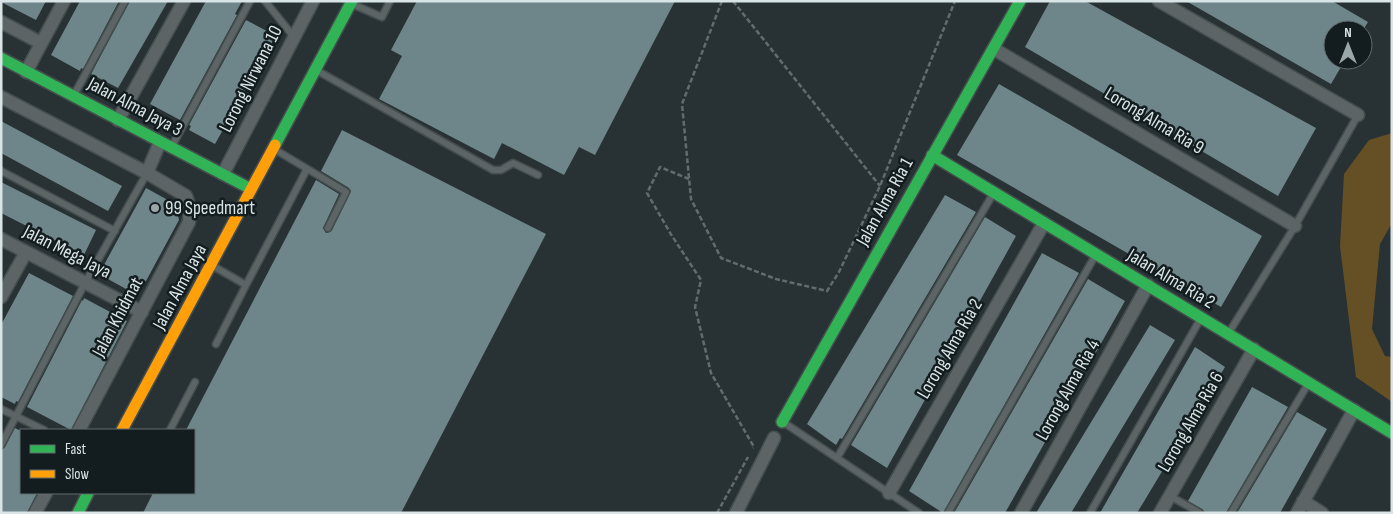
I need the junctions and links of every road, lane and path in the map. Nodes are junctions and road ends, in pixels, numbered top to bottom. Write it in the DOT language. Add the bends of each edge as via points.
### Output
graph roads {
  1 [pos="64,1"];
  2 [pos="125,1"];
  3 [pos="184,1"];
  4 [pos="250,1"];
  5 [pos="266,1"];
  6 [pos="313,1"];
  7 [pos="390,1"];
  8 [pos="722,1"];
  9 [pos="733,1"];
  10 [pos="1020,1"];
  11 [pos="1159,1"];
  12 [pos="352,2"];
  13 [pos="954,2"];
  14 [pos="1,22"];
  15 [pos="294,37"];
  16 [pos="41,43"];
  17 [pos="994,49"];
  18 [pos="1,58"];
  19 [pos="315,69"];
  20 [pos="26,72"];
  21 [pos="73,96"];
  22 [pos="1,97"];
  23 [pos="1358,115"];
  24 [pos="118,120"];
  25 [pos="165,145"];
  26 [pos="273,148"];
  27 [pos="932,155"];
  28 [pos="308,169"];
  29 [pos="1,171"];
  30 [pos="147,173"];
  31 [pos="223,174"];
  32 [pos="538,175"];
  33 [pos="689,179"];
  34 [pos="880,186"];
  35 [pos="251,189"];
  36 [pos="994,192"];
  37 [pos="1044,222"];
  38 [pos="1295,226"];
  39 [pos="328,228"];
  40 [pos="115,231"];
  41 [pos="1,239"];
  42 [pos="26,252"];
  43 [pos="1096,254"];
  44 [pos="212,265"];
  45 [pos="85,282"];
  46 [pos="246,285"];
  47 [pos="1148,285"];
  48 [pos="1,297"];
  49 [pos="142,312"];
  50 [pos="1202,318"];
  51 [pos="1228,334"];
  52 [pos="216,344"];
  53 [pos="1254,349"];
  54 [pos="195,382"];
  55 [pos="1309,382"];
  56 [pos="1,409"];
  57 [pos="1354,410"];
  58 [pos="16,416"];
  59 [pos="782,422"];
  60 [pos="42,429"];
  61 [pos="80,429"];
  62 [pos="123,429"];
  63 [pos="171,429"];
  64 [pos="1392,433"];
  65 [pos="774,438"];
  66 [pos="1,445"];
  67 [pos="837,458"];
  68 [pos="889,493"];
  69 [pos="45,494"];
  70 [pos="88,494"];
  71 [pos="1170,496"];
  72 [pos="1303,501"];
  73 [pos="35,513"];
  74 [pos="78,513"];
  75 [pos="717,513"];
  76 [pos="736,513"];
  77 [pos="919,513"];
  78 [pos="948,513"];
  79 [pos="1021,513"];
  80 [pos="1090,513"];
  81 [pos="1160,513"];
  82 [pos="1200,513"];
  83 [pos="1231,513"];
  84 [pos="1296,513"];
  85 [pos="1322,513"];
  1 -- 16 [label="street"];
  2 -- 21 [label="lane"];
  3 -- 24 [label="street"];
  4 -- 25 [label="lane"];
  5 -- 15 [label="lane"];
  6 -- 15 [label="street, Lorong Nirwana 10"];
  7 -- 12 [label="lane" via="382,17"];
  8 -- 33 [label="path" via="682,104"];
  9 -- 34 [label="path"];
  10 -- 17 [label="street, Jalan Alma Ria 1"];
  11 -- 23 [label="street"];
  12 -- 19 [label="street, Jalan Alma Jaya"];
  13 -- 34 [label="path"];
  14 -- 16 [label="street"];
  15 -- 31 [label="street, Lorong Nirwana 10"];
  16 -- 20 [label="street"];
  17 -- 27 [label="street, Jalan Alma Ria 1"];
  17 -- 38 [label="street, Lorong Alma Ria 9"];
  18 -- 20 [label="street, Jalan Alma Jaya 3"];
  19 -- 26 [label="street, Jalan Alma Jaya"];
  19 -- 32 [label="lane" via="493,170 501,170 513,163"];
  20 -- 21 [label="street, Jalan Alma Jaya 3"];
  21 -- 24 [label="street, Jalan Alma Jaya 3"];
  22 -- 30 [label="street"];
  23 -- 38 [label="lane"];
  24 -- 25 [label="street, Jalan Alma Jaya 3"];
  25 -- 30 [label="street"];
  25 -- 31 [label="street, Jalan Alma Jaya 3"];
  26 -- 28 [label="lane"];
  26 -- 35 [label="street, Jalan Alma Jaya"];
  27 -- 36 [label="street, Jalan Alma Ria 2"];
  27 -- 59 [label="street, Jalan Alma Ria 1"];
  28 -- 39 [label="lane" via="346,192"];
  28 -- 46 [label="lane"];
  29 -- 40 [label="lane"];
  30 -- 40 [label="lane"];
  30 -- 49 [label="street, Jalan Khidmat" via="186,196 190,208 189,222"];
  31 -- 35 [label="street, Jalan Alma Jaya 3"];
  33 -- 34 [label="path" via="691,199 721,258 776,279 827,291"];
  33 -- 75 [label="path" via="660,166 647,193 701,280 695,307 711,373 754,447"];
  35 -- 44 [label="street, Jalan Alma Jaya"];
  36 -- 37 [label="street, Jalan Alma Ria 2"];
  36 -- 67 [label="lane"];
  37 -- 43 [label="street, Jalan Alma Ria 2"];
  37 -- 68 [label="street, Lorong Alma Ria 2"];
  38 -- 51 [label="lane"];
  40 -- 45 [label="lane"];
  41 -- 42 [label="street, Jalan Mega Jaya"];
  42 -- 45 [label="street, Jalan Mega Jaya"];
  42 -- 48 [label="street"];
  43 -- 47 [label="street, Jalan Alma Ria 2"];
  43 -- 78 [label="lane"];
  44 -- 46 [label="lane"];
  44 -- 62 [label="street, Jalan Alma Jaya"];
  45 -- 49 [label="street, Jalan Mega Jaya"];
  45 -- 58 [label="lane"];
  46 -- 52 [label="lane"];
  47 -- 50 [label="street, Jalan Alma Ria 2"];
  47 -- 79 [label="street, Lorong Alma Ria 4"];
  49 -- 61 [label="street, Jalan Khidmat"];
  50 -- 51 [label="street, Jalan Alma Ria 2"];
  50 -- 80 [label="lane"];
  51 -- 53 [label="street, Jalan Alma Ria 2"];
  53 -- 55 [label="street, Jalan Alma Ria 2"];
  53 -- 71 [label="street, Lorong Alma Ria 6"];
  54 -- 63 [label="lane"];
  55 -- 57 [label="street, Jalan Alma Ria 2"];
  55 -- 83 [label="lane"];
  56 -- 58 [label="lane"];
  57 -- 64 [label="street, Jalan Alma Ria 2"];
  57 -- 72 [label="street"];
  58 -- 60 [label="lane"];
  58 -- 66 [label="lane"];
  59 -- 67 [label="lane"];
  65 -- 76 [label="street"];
  67 -- 68 [label="lane"];
  68 -- 77 [label="lane"];
  69 -- 73 [label="street"];
  70 -- 74 [label="street"];
  71 -- 81 [label="street, Lorong Alma Ria 6"];
  71 -- 82 [label="lane"];
  72 -- 84 [label="street"];
  72 -- 85 [label="street"];
}
